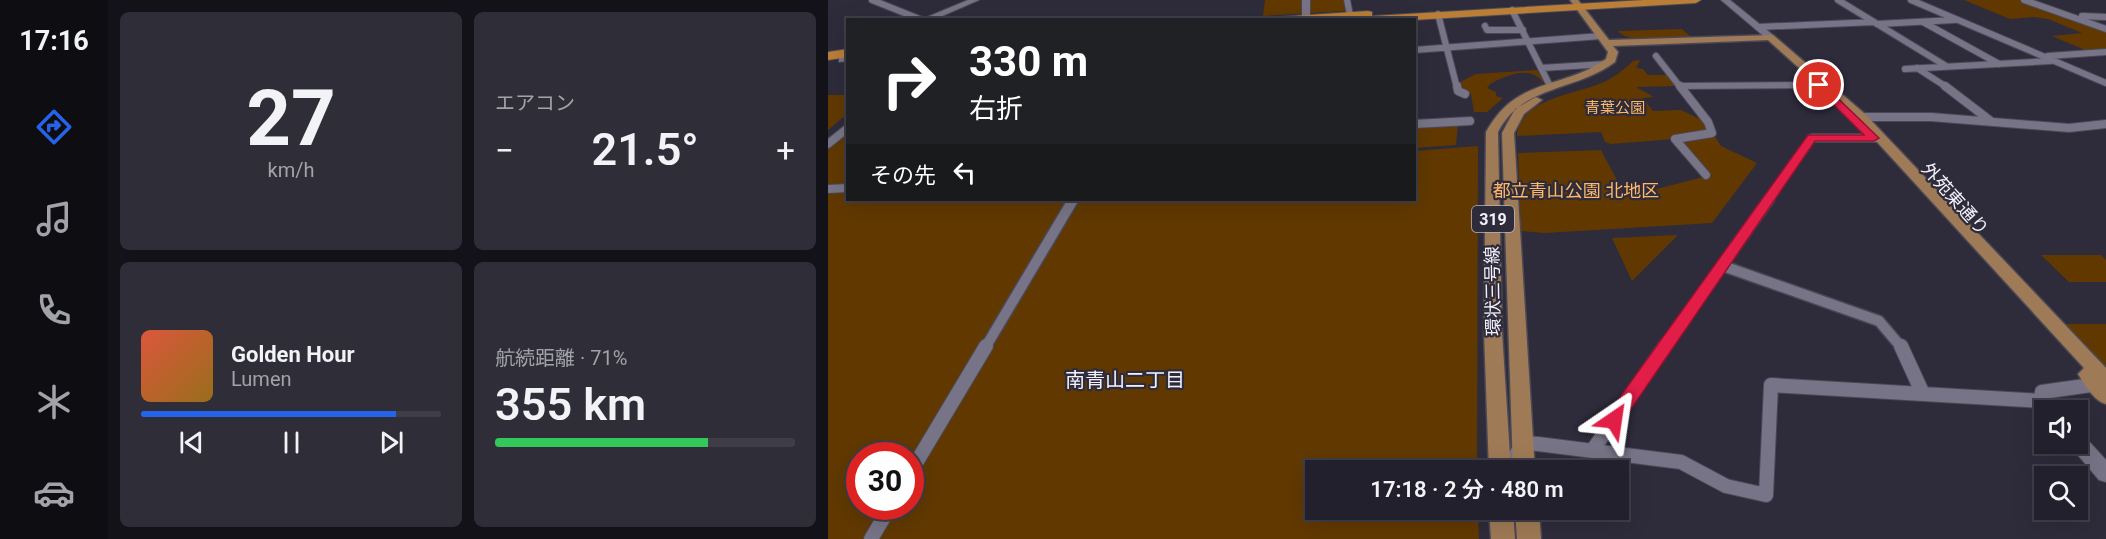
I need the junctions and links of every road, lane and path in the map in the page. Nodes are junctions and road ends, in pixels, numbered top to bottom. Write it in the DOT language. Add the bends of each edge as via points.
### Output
graph roads {
  1 [pos="872,0"];
  2 [pos="975,0"];
  3 [pos="1306,0"];
  4 [pos="1347,0"];
  5 [pos="1696,0"];
  6 [pos="1720,0"];
  7 [pos="1725,0"];
  8 [pos="1838,0"];
  9 [pos="1911,0"];
  10 [pos="2024,0"];
  11 [pos="1583,2"];
  12 [pos="1512,10"];
  13 [pos="1438,15"];
  14 [pos="2072,16"];
  15 [pos="1353,17"];
  16 [pos="2106,17"];
  17 [pos="918,18"];
  18 [pos="928,18"];
  19 [pos="1306,18"];
  20 [pos="1330,18"];
  21 [pos="1382,18"];
  22 [pos="1958,20"];
  23 [pos="1923,22"];
  24 [pos="1875,23"];
  25 [pos="1485,26"];
  26 [pos="2106,28"];
  27 [pos="1523,30"];
  28 [pos="1764,34"];
  29 [pos="1609,41"];
  30 [pos="1528,42"];
  31 [pos="1447,48"];
  32 [pos="1416,50"];
  33 [pos="2106,52"];
  34 [pos="828,56"];
  35 [pos="1656,56"];
  36 [pos="846,57"];
  37 [pos="2045,57"];
  38 [pos="2054,60"];
  39 [pos="828,62"];
  40 [pos="1606,64"];
  41 [pos="1999,64"];
  42 [pos="1946,66"];
  43 [pos="1541,68"];
  44 [pos="1917,68"];
  45 [pos="1905,69"];
  46 [pos="2106,83"];
  47 [pos="1819,85"];
  48 [pos="1550,86"];
  49 [pos="1679,86"];
  50 [pos="1465,94"];
  51 [pos="1858,117"];
  52 [pos="1470,121"];
  53 [pos="1992,122"];
  54 [pos="1416,124"];
  55 [pos="2104,125"];
  56 [pos="846,130"];
  57 [pos="1877,138"];
  58 [pos="828,143"];
  59 [pos="1706,175"];
  60 [pos="846,188"];
  61 [pos="828,189"];
  62 [pos="1072,201"];
  63 [pos="1723,266"];
  64 [pos="2103,382"];
  65 [pos="1923,394"];
  66 [pos="2106,398"];
  67 [pos="2044,400"];
  68 [pos="2034,405"];
  69 [pos="1522,443"];
  70 [pos="924,450"];
  71 [pos="1592,451"];
  72 [pos="2088,453"];
  73 [pos="1499,460"];
  74 [pos="1512,460"];
  75 [pos="1523,460"];
  76 [pos="2106,474"];
  77 [pos="883,520"];
  78 [pos="1502,520"];
  79 [pos="1527,520"];
  80 [pos="872,539"];
  81 [pos="1503,539"];
  82 [pos="1528,539"];
  1 -- 17 [label="street"];
  2 -- 18 [label="street"];
  3 -- 19 [label="street"];
  4 -- 15 [label="street"];
  5 -- 11 [label="highway"];
  6 -- 28 [label="street"];
  7 -- 28 [label="street"];
  8 -- 24 [label="street"];
  9 -- 22 [label="street"];
  10 -- 14 [label="street"];
  11 -- 12 [label="highway"];
  11 -- 15 [label="highway"];
  11 -- 29 [label="main road"];
  11 -- 29 [label="main road"];
  12 -- 13 [label="highway"];
  12 -- 27 [label="street"];
  13 -- 21 [label="highway"];
  13 -- 31 [label="street"];
  14 -- 16 [label="street"];
  14 -- 26 [label="street"];
  15 -- 20 [label="highway"];
  22 -- 23 [label="street"];
  22 -- 37 [label="street"];
  23 -- 24 [label="street"];
  23 -- 41 [label="street"];
  24 -- 28 [label="street"];
  24 -- 42 [label="street"];
  25 -- 27 [label="street" via="1493,32"];
  27 -- 30 [label="street"];
  28 -- 29 [label="main road"];
  28 -- 47 [label="main road, 外苑東通り"];
  28 -- 51 [label="main road, 外苑東通り"];
  29 -- 30 [label="street"];
  29 -- 40 [label="main road" via="1613,52"];
  29 -- 69 [label="main road, 環状三号線 / 319" via="1625,51 1615,70 1532,102 1519,112 1508,133"];
  30 -- 31 [label="street"];
  30 -- 43 [label="street"];
  31 -- 32 [label="street"];
  31 -- 50 [label="street" via="1458,91"];
  33 -- 37 [label="street"];
  34 -- 36 [label="highway"];
  35 -- 49 [label="street"];
  36 -- 39 [label="highway"];
  37 -- 38 [label="street"];
  38 -- 41 [label="street"];
  38 -- 46 [label="street"];
  40 -- 43 [label="street"];
  40 -- 48 [label="main road, 環状三号線 / 319" via="1588,75"];
  41 -- 42 [label="street"];
  42 -- 44 [label="street"];
  43 -- 48 [label="street"];
  44 -- 45 [label="street"];
  44 -- 53 [label="street"];
  47 -- 49 [label="street"];
  47 -- 51 [label="main road, 外苑東通り"];
  48 -- 73 [label="main road, 環状三号線 / 319" via="1503,110 1492,132 1493,332"];
  49 -- 59 [label="street" via="1708,122 1712,133 1675,139"];
  51 -- 53 [label="street"];
  51 -- 57 [label="main road, 外苑東通り"];
  52 -- 54 [label="street"];
  53 -- 55 [label="street" via="2069,128"];
  56 -- 58 [label="street"];
  57 -- 63 [label="street" via="1812,138"];
  57 -- 64 [label="main road, 外苑東通り"];
  60 -- 61 [label="street"];
  62 -- 70 [label="street"];
  63 -- 65 [label="street" via="1879,321 1902,348"];
  63 -- 71 [label="street"];
  64 -- 66 [label="main road, 外苑東通り"];
  64 -- 67 [label="street" via="2042,392"];
  65 -- 68 [label="street"];
  65 -- 71 [label="street" via="1771,385 1766,495 1726,486 1681,462"];
  69 -- 71 [label="street"];
  69 -- 74 [label="street"];
  69 -- 75 [label="main road, 環状三号線 / 319"];
  72 -- 76 [label="street"];
  77 -- 80 [label="street"];
  78 -- 81 [label="main road"];
  79 -- 82 [label="main road"];
}
